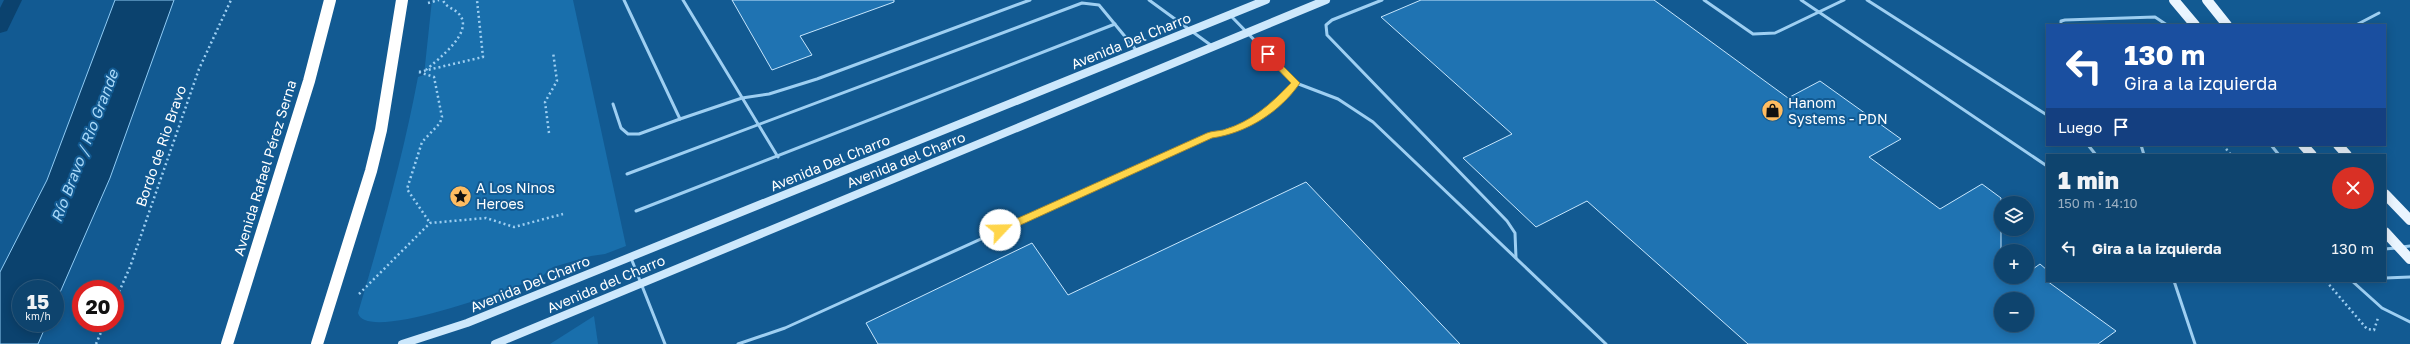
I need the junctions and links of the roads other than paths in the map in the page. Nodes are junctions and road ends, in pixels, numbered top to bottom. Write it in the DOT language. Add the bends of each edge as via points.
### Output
graph roads {
  1 [pos="330,0"];
  2 [pos="402,0"];
  3 [pos="624,0"];
  4 [pos="684,0"];
  5 [pos="1030,0"];
  6 [pos="1148,0"];
  7 [pos="1266,0"];
  8 [pos="1326,0"];
  9 [pos="1382,0"];
  10 [pos="1704,0"];
  11 [pos="1801,0"];
  12 [pos="1844,0"];
  13 [pos="1867,0"];
  14 [pos="2174,0"];
  15 [pos="2207,0"];
  16 [pos="1819,12"];
  17 [pos="2379,13"];
  18 [pos="1229,15"];
  19 [pos="1115,24"];
  20 [pos="2061,24"];
  21 [pos="2166,24"];
  22 [pos="2195,24"];
  23 [pos="2227,24"];
  24 [pos="2358,24"];
  25 [pos="1191,30"];
  26 [pos="1247,33"];
  27 [pos="1214,47"];
  28 [pos="1138,52"];
  29 [pos="1296,83"];
  30 [pos="742,98"];
  31 [pos="613,104"];
  32 [pos="2046,114"];
  33 [pos="680,119"];
  34 [pos="759,125"];
  35 [pos="2089,146"];
  36 [pos="2271,146"];
  37 [pos="2304,146"];
  38 [pos="2339,146"];
  39 [pos="2095,154"];
  40 [pos="2278,154"];
  41 [pos="2311,154"];
  42 [pos="2347,154"];
  43 [pos="778,157"];
  44 [pos="2046,165"];
  45 [pos="627,174"];
  46 [pos="2386,195"];
  47 [pos="636,211"];
  48 [pos="2410,220"];
  49 [pos="2386,233"];
  50 [pos="2410,246"];
  51 [pos="2399,247"];
  52 [pos="2386,249"];
  53 [pos="631,257"];
  54 [pos="1516,258"];
  55 [pos="2410,259"];
  56 [pos="2386,278"];
  57 [pos="2410,278"];
  58 [pos="2174,282"];
  59 [pos="2353,282"];
  60 [pos="642,283"];
  61 [pos="2410,322"];
  62 [pos="229,338"];
  63 [pos="223,344"];
  64 [pos="317,344"];
  65 [pos="402,344"];
  66 [pos="495,344"];
  67 [pos="665,344"];
  68 [pos="738,344"];
  69 [pos="1606,344"];
  70 [pos="2195,344"];
  1 -- 62 [label="highway, Avenida Rafael Pérez Serna" via="309,81"];
  2 -- 64 [label="highway" via="373,164"];
  3 -- 33 [label="lane"];
  4 -- 30 [label="lane"];
  5 -- 30 [label="lane" via="817,79 769,94"];
  6 -- 25 [label="lane"];
  7 -- 18 [label="street, Avenida Del Charro"];
  8 -- 26 [label="street, Avenida del Charro"];
  9 -- 54 [label="lane" via="1332,20 1326,25 1327,35 1507,221 1515,233"];
  10 -- 16 [label="lane" via="1748,31 1758,35 1775,33"];
  11 -- 16 [label="lane"];
  12 -- 16 [label="lane"];
  13 -- 32 [label="lane"];
  14 -- 22 [label="main road"];
  15 -- 23 [label="main road"];
  16 -- 44 [label="lane"];
  17 -- 24 [label="lane"];
  18 -- 25 [label="street, Avenida Del Charro"];
  18 -- 26 [label="lane"];
  19 -- 28 [label="lane"];
  19 -- 34 [label="lane" via="1099,5 1082,3"];
  19 -- 43 [label="lane"];
  20 -- 21 [label="lane" via="2061,21 2065,20 2155,17"];
  25 -- 27 [label="lane"];
  25 -- 28 [label="street, Avenida Del Charro"];
  26 -- 27 [label="street, Avenida del Charro"];
  26 -- 29 [label="lane"];
  27 -- 60 [label="street, Avenida del Charro"];
  28 -- 53 [label="street, Avenida Del Charro"];
  29 -- 54 [label="lane" via="1338,99 1373,122"];
  29 -- 68 [label="lane" via="1257,120 1224,133 1210,135 787,328"];
  30 -- 33 [label="lane"];
  30 -- 34 [label="lane"];
  31 -- 33 [label="lane" via="621,128 628,134 639,134"];
  34 -- 43 [label="lane"];
  34 -- 45 [label="lane"];
  35 -- 39 [label="lane"];
  36 -- 40 [label="lane"];
  37 -- 41 [label="main road"];
  38 -- 42 [label="main road"];
  43 -- 47 [label="lane"];
  46 -- 48 [label="main road"];
  49 -- 51 [label="main road"];
  50 -- 51 [label="lane"];
  51 -- 52 [label="lane"];
  51 -- 55 [label="main road"];
  53 -- 60 [label="lane"];
  53 -- 65 [label="street, Avenida Del Charro" via="467,323"];
  54 -- 69 [label="lane"];
  56 -- 57 [label="lane"];
  58 -- 70 [label="lane"];
  59 -- 61 [label="lane" via="2382,308"];
  60 -- 66 [label="street, Avenida del Charro"];
  60 -- 67 [label="lane"];
  62 -- 63 [label="highway, Avenida Rafael Pérez Serna"];
}
